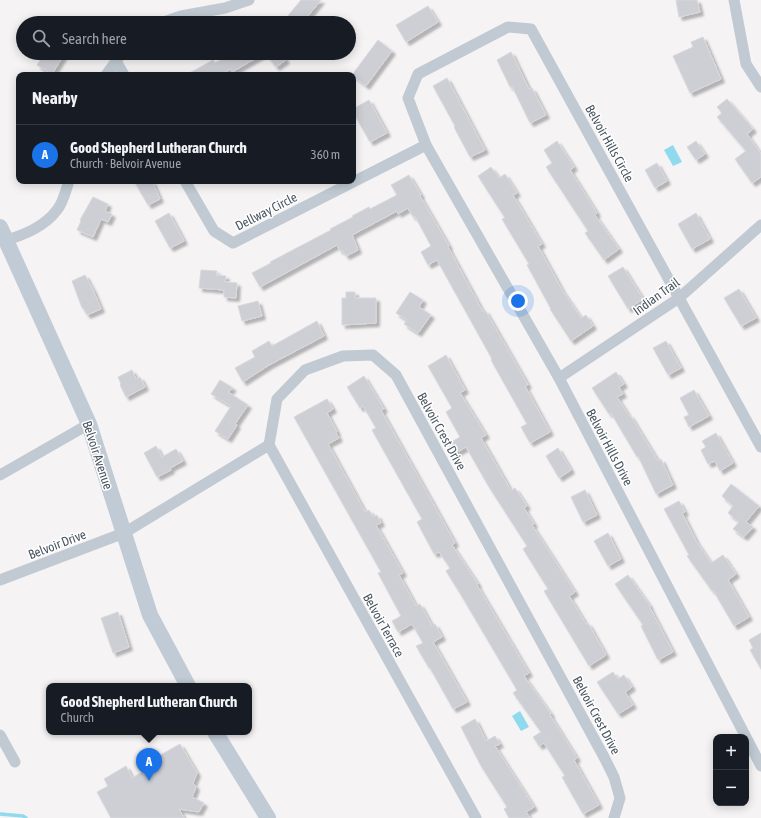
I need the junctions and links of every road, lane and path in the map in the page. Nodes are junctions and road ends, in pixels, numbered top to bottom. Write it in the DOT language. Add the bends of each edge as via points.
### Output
graph roads {
  1 [pos="249,0"];
  2 [pos="734,0"];
  3 [pos="181,16"];
  4 [pos="117,60"];
  5 [pos="120,60"];
  6 [pos="108,72"];
  7 [pos="123,72"];
  8 [pos="761,87"];
  9 [pos="426,146"];
  10 [pos="356,181"];
  11 [pos="68,184"];
  12 [pos="188,184"];
  13 [pos="350,184"];
  14 [pos="761,225"];
  15 [pos="3,233"];
  16 [pos="679,298"];
  17 [pos="558,378"];
  18 [pos="89,424"];
  19 [pos="269,445"];
  20 [pos="761,447"];
  21 [pos="0,474"];
  22 [pos="124,533"];
  23 [pos="0,580"];
  24 [pos="186,683"];
  25 [pos="0,735"];
  26 [pos="217,735"];
  27 [pos="15,762"];
  28 [pos="761,766"];
  29 [pos="268,818"];
  30 [pos="476,818"];
  31 [pos="614,818"];
  1 -- 3 [label="street" via="225,8"];
  2 -- 8 [label="street" via="746,64"];
  4 -- 6 [label="street"];
  5 -- 7 [label="street"];
  9 -- 10 [label="street, Dellway Circle"];
  9 -- 16 [label="street, Belvoir Hills Circle" via="408,98 418,74 508,27 531,29"];
  9 -- 17 [label="street, Belvoir Hills Drive"];
  11 -- 15 [label="street" via="58,210 41,226 24,235"];
  12 -- 13 [label="street, Dellway Circle" via="214,231 233,243"];
  14 -- 16 [label="street, Indian Trail"];
  15 -- 18 [label="street, Belvoir Avenue"];
  16 -- 17 [label="street, Indian Trail"];
  16 -- 20 [label="street, Belvoir Hills Circle"];
  17 -- 28 [label="street, Belvoir Hills Drive"];
  18 -- 21 [label="street"];
  18 -- 22 [label="street, Belvoir Avenue"];
  19 -- 22 [label="street"];
  19 -- 30 [label="street, Belvoir Terrace"];
  19 -- 31 [label="street, Belvoir Crest Drive" via="277,399 305,370 343,356 372,355 396,375 614,777 620,798"];
  22 -- 23 [label="street, Belvoir Drive"];
  22 -- 24 [label="street, Belvoir Avenue" via="150,615"];
  25 -- 27 [label="street"];
  26 -- 29 [label="street"];
}
